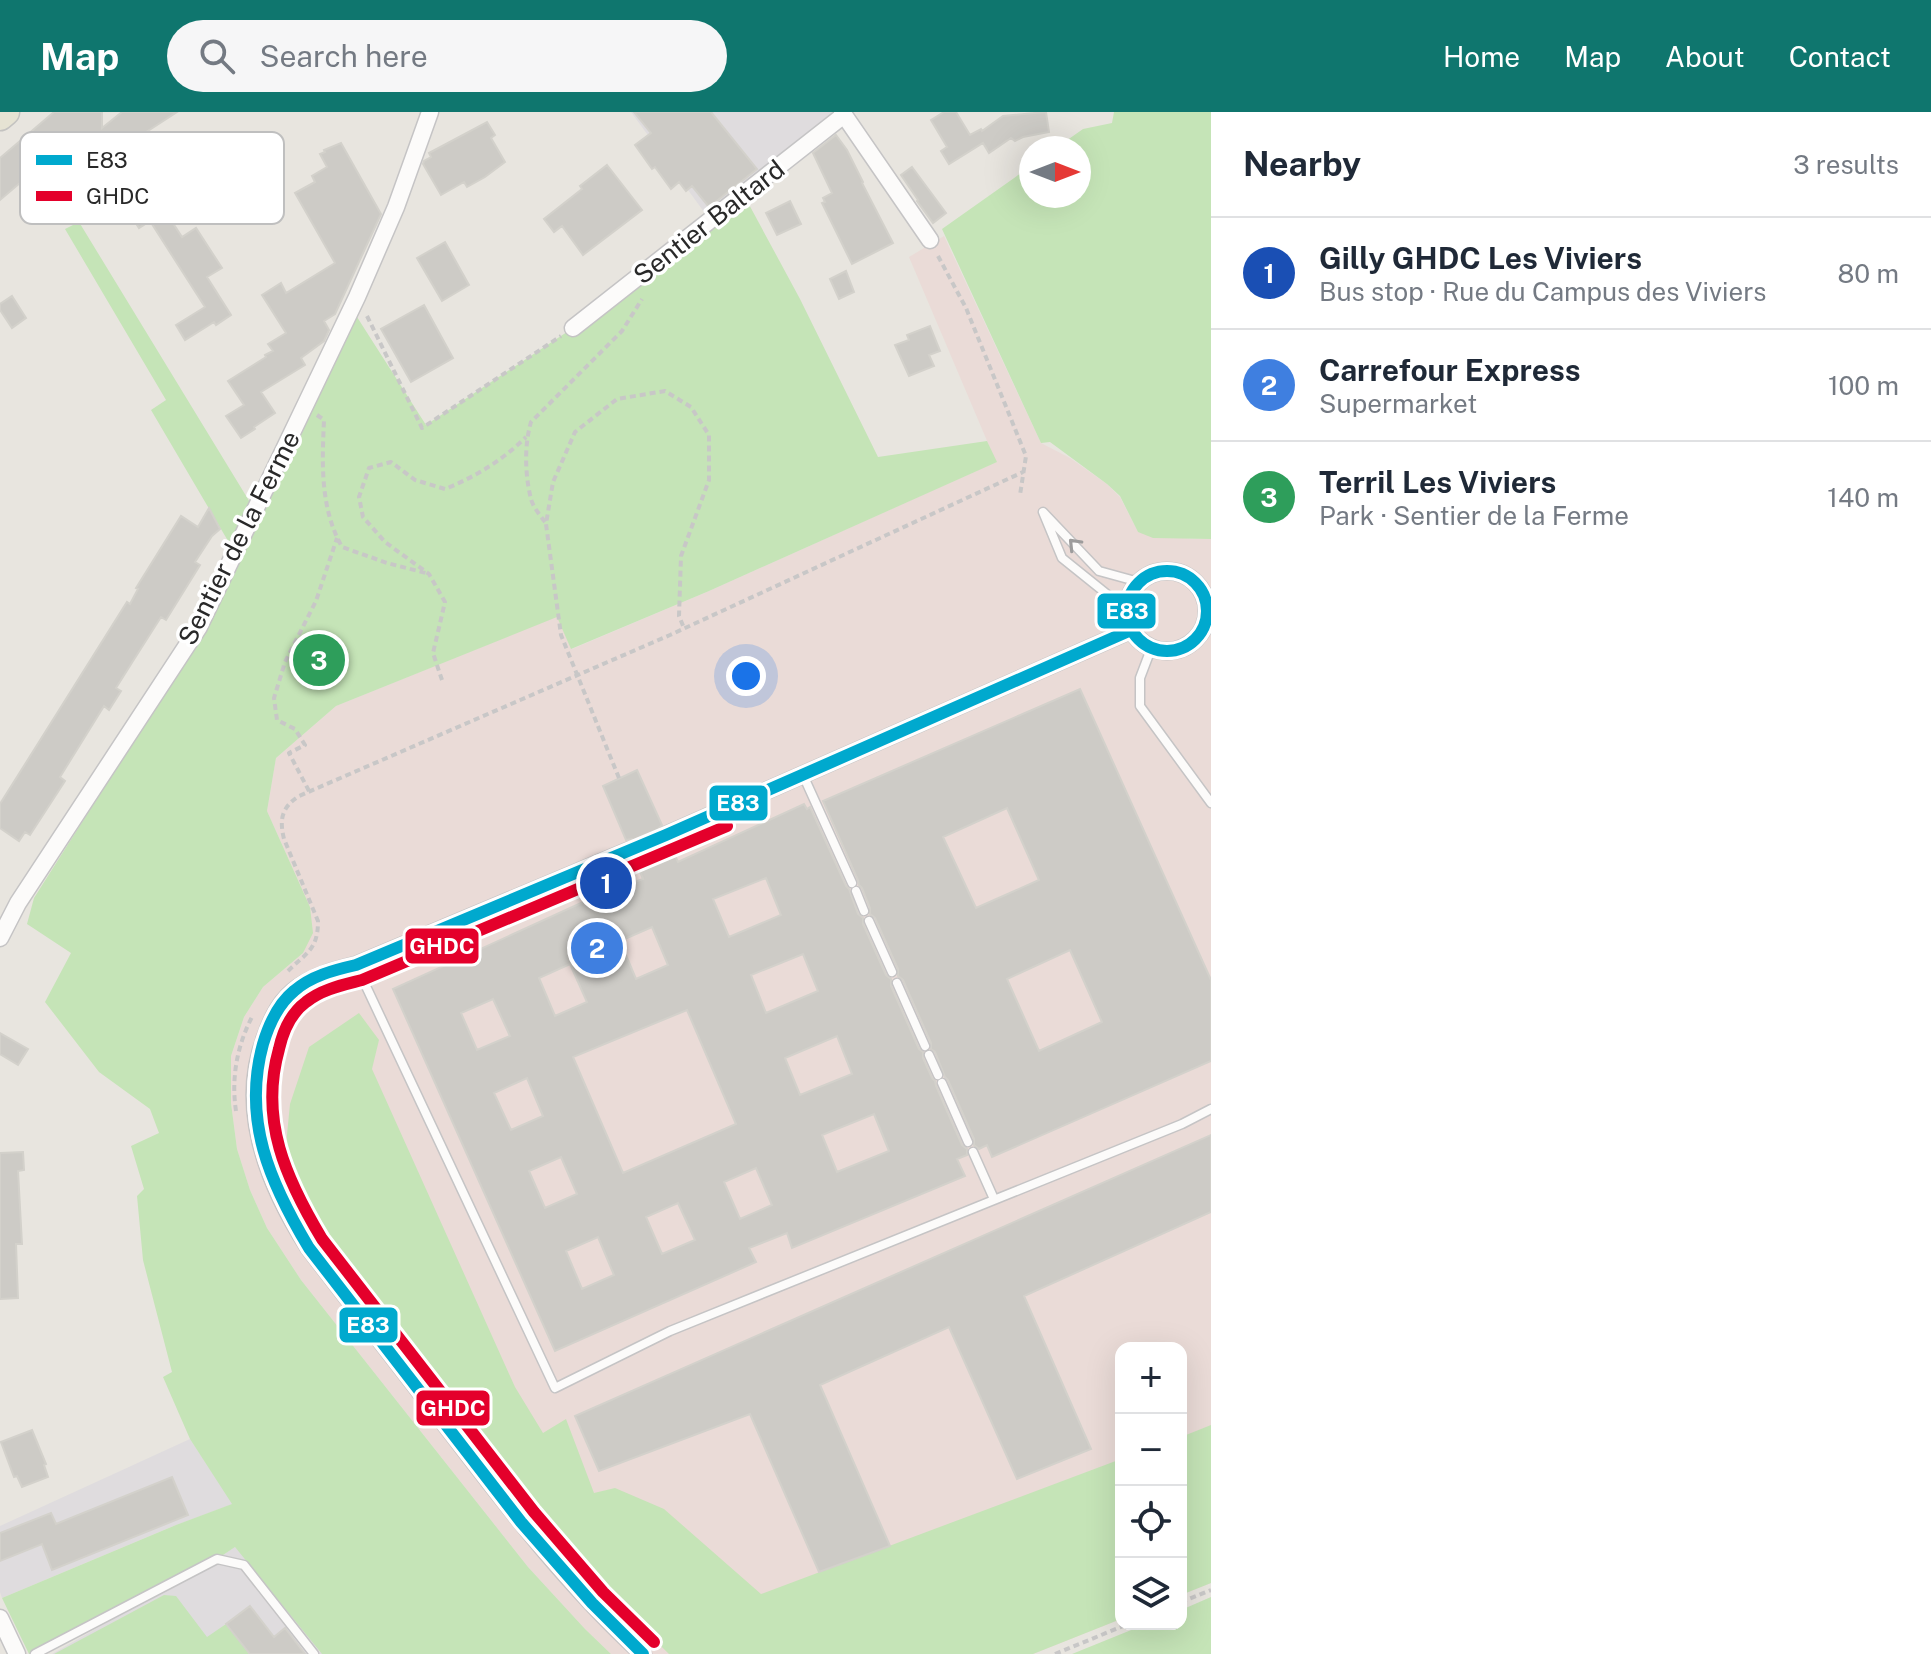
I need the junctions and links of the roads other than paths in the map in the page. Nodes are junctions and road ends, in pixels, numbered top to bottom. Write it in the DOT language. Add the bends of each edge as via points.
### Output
graph roads {
  1 [pos="6,112"];
  2 [pos="430,112"];
  3 [pos="843,114"];
  4 [pos="0,117"];
  5 [pos="930,240"];
  6 [pos="573,328"];
  7 [pos="1139,582"];
  8 [pos="1208,592"];
  9 [pos="1127,605"];
  10 [pos="1131,630"];
  11 [pos="1151,649"];
  12 [pos="803,775"];
  13 [pos="1211,803"];
  14 [pos="666,835"];
  15 [pos="630,850"];
  16 [pos="864,911"];
  17 [pos="869,921"];
  18 [pos="0,938"];
  19 [pos="356,965"];
  20 [pos="892,972"];
  21 [pos="897,983"];
  22 [pos="925,1046"];
  23 [pos="929,1055"];
  24 [pos="1211,1109"];
  25 [pos="968,1142"];
  26 [pos="973,1152"];
  27 [pos="994,1199"];
  28 [pos="0,1618"];
  29 [pos="17,1654"];
  30 [pos="35,1654"];
  31 [pos="314,1654"];
  32 [pos="643,1654"];
  1 -- 4 [label="main road"];
  2 -- 18 [label="street, Sentier de la Ferme" via="357,297 199,627"];
  3 -- 5 [label="street"];
  3 -- 6 [label="street, Sentier Baltard"];
  7 -- 8 [label="street" via="1174,571"];
  7 -- 9 [label="street"];
  7 -- 9 [label="lane, one-way" via="1099,571 1043,512 1062,558"];
  8 -- 11 [label="street" via="1207,621 1191,644 1179,651"];
  9 -- 10 [label="street"];
  10 -- 11 [label="street"];
  10 -- 12 [label="street"];
  11 -- 13 [label="lane" via="1140,678 1140,706"];
  12 -- 14 [label="street"];
  12 -- 16 [label="lane"];
  15 -- 19 [label="street"];
  17 -- 20 [label="lane"];
  19 -- 27 [label="lane" via="555,1388 670,1331"];
  19 -- 32 [label="street" via="319,975 297,988 273,1018 259,1052 256,1121 276,1186 309,1248 507,1505 556,1565"];
  21 -- 22 [label="lane"];
  23 -- 25 [label="lane"];
  24 -- 27 [label="lane"];
  26 -- 27 [label="lane"];
  28 -- 29 [label="street"];
  30 -- 31 [label="lane" via="217,1559 244,1565"];
}
